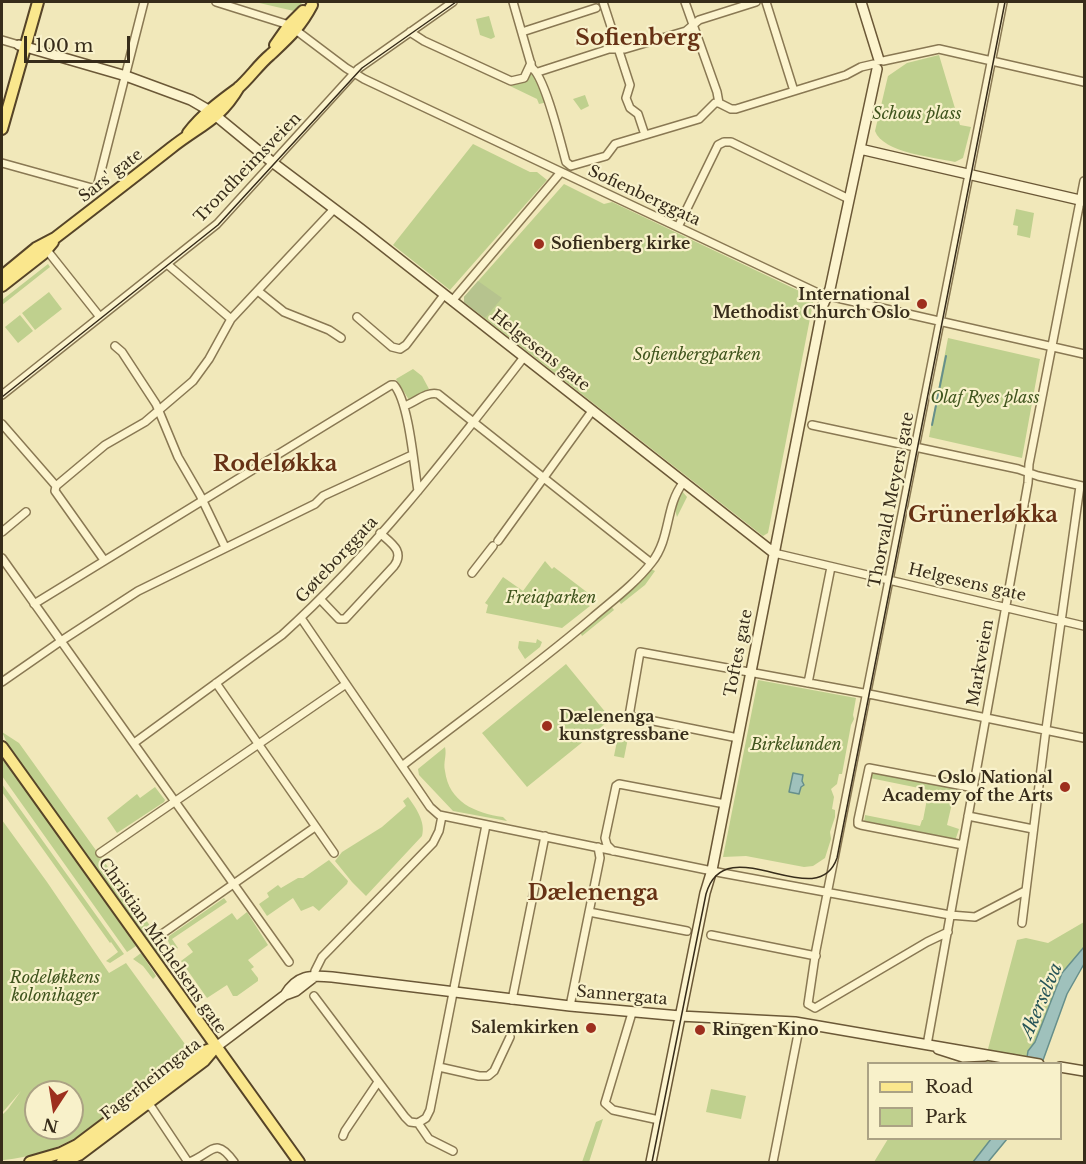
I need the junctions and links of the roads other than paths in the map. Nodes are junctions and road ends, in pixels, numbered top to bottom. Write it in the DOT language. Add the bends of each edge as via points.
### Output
graph roads {
  1 [pos="32,2"];
  2 [pos="38,2"];
  3 [pos="144,2"];
  4 [pos="216,2"];
  5 [pos="453,2"];
  6 [pos="513,2"];
  7 [pos="603,2"];
  8 [pos="685,2"];
  9 [pos="756,2"];
  10 [pos="766,2"];
  11 [pos="861,2"];
  12 [pos="1003,2"];
  13 [pos="314,3"];
  14 [pos="596,8"];
  15 [pos="694,25"];
  16 [pos="293,27"];
  17 [pos="410,32"];
  18 [pos="522,32"];
  19 [pos="2,40"];
  20 [pos="22,46"];
  21 [pos="618,49"];
  22 [pos="992,61"];
  23 [pos="531,63"];
  24 [pos="878,63"];
  25 [pos="538,72"];
  26 [pos="355,74"];
  27 [pos="126,76"];
  28 [pos="1084,82"];
  29 [pos="794,91"];
  30 [pos="719,103"];
  31 [pos="2,105"];
  32 [pos="213,113"];
  33 [pos="2,129"];
  34 [pos="645,135"];
  35 [pos="860,149"];
  36 [pos="2,163"];
  37 [pos="274,163"];
  38 [pos="561,172"];
  39 [pos="969,175"];
  40 [pos="1084,181"];
  41 [pos="849,199"];
  42 [pos="1082,200"];
  43 [pos="334,208"];
  44 [pos="678,227"];
  45 [pos="45,248"];
  46 [pos="167,264"];
  47 [pos="2,276"];
  48 [pos="2,286"];
  49 [pos="258,291"];
  50 [pos="827,296"];
  51 [pos="448,298"];
  52 [pos="100,317"];
  53 [pos="357,317"];
  54 [pos="231,319"];
  55 [pos="940,323"];
  56 [pos="341,338"];
  57 [pos="116,346"];
  58 [pos="1051,347"];
  59 [pos="1084,354"];
  60 [pos="524,357"];
  61 [pos="2,395"];
  62 [pos="404,406"];
  63 [pos="159,410"];
  64 [pos="592,411"];
  65 [pos="473,422"];
  66 [pos="2,424"];
  67 [pos="812,425"];
  68 [pos="917,447"];
  69 [pos="412,456"];
  70 [pos="1028,473"];
  71 [pos="544,477"];
  72 [pos="683,483"];
  73 [pos="56,486"];
  74 [pos="1082,486"];
  75 [pos="418,491"];
  76 [pos="201,500"];
  77 [pos="26,512"];
  78 [pos="2,532"];
  79 [pos="380,533"];
  80 [pos="225,547"];
  81 [pos="774,553"];
  82 [pos="2,558"];
  83 [pos="104,560"];
  84 [pos="651,563"];
  85 [pos="831,567"];
  86 [pos="472,573"];
  87 [pos="890,581"];
  88 [pos="320,599"];
  89 [pos="34,604"];
  90 [pos="1005,607"];
  91 [pos="301,618"];
  92 [pos="1061,620"];
  93 [pos="1084,626"];
  94 [pos="61,641"];
  95 [pos="751,672"];
  96 [pos="2,682"];
  97 [pos="216,683"];
  98 [pos="808,683"];
  99 [pos="346,684"];
  100 [pos="868,694"];
  101 [pos="985,718"];
  102 [pos="1046,729"];
  103 [pos="738,738"];
  104 [pos="1084,738"];
  105 [pos="134,743"];
  106 [pos="258,746"];
  107 [pos="2,747"];
  108 [pos="402,766"];
  109 [pos="974,788"];
  110 [pos="176,801"];
  111 [pos="725,804"];
  112 [pos="442,816"];
  113 [pos="968,816"];
  114 [pos="486,825"];
  115 [pos="315,827"];
  116 [pos="1034,829"];
  117 [pos="544,836"];
  118 [pos="963,845"];
  119 [pos="598,847"];
  120 [pos="613,850"];
  121 [pos="100,853"];
  122 [pos="334,853"];
  123 [pos="712,870"];
  124 [pos="235,884"];
  125 [pos="1025,891"];
  126 [pos="828,892"];
  127 [pos="589,912"];
  128 [pos="950,915"];
  129 [pos="1022,923"];
  130 [pos="687,931"];
  131 [pos="948,932"];
  132 [pos="711,935"];
  133 [pos="159,936"];
  134 [pos="816,956"];
  135 [pos="289,962"];
  136 [pos="314,977"];
  137 [pos="453,992"];
  138 [pos="314,996"];
  139 [pos="512,1000"];
  140 [pos="570,1006"];
  141 [pos="632,1012"];
  142 [pos="680,1016"];
  143 [pos="799,1023"];
  144 [pos="510,1037"];
  145 [pos="927,1045"];
  146 [pos="216,1047"];
  147 [pos="1029,1062"];
  148 [pos="440,1067"];
  149 [pos="1062,1067"];
  150 [pos="1084,1071"];
  151 [pos="378,1082"];
  152 [pos="147,1104"];
  153 [pos="659,1120"];
  154 [pos="418,1123"];
  155 [pos="343,1136"];
  156 [pos="453,1151"];
  157 [pos="30,1162"];
  158 [pos="62,1162"];
  159 [pos="189,1162"];
  160 [pos="234,1162"];
  161 [pos="299,1162"];
  162 [pos="651,1162"];
  163 [pos="772,1162"];
  1 -- 20 [label="main road"];
  2 -- 20 [label="main road"];
  3 -- 27 [label="street"];
  4 -- 16 [label="street, Sofienberggata"];
  5 -- 17 [label="street, Trondheimsveien"];
  6 -- 18 [label="street"];
  7 -- 21 [label="street"];
  8 -- 15 [label="street"];
  9 -- 15 [label="street"];
  10 -- 29 [label="street"];
  11 -- 24 [label="street"];
  12 -- 22 [label="street, Thorvald Meyers gate"];
  13 -- 16 [label="main road, Sars' gate"];
  14 -- 18 [label="street"];
  15 -- 21 [label="street" via="686,31"];
  15 -- 30 [label="street"];
  16 -- 26 [label="street, Sofienberggata"];
  16 -- 32 [label="main road, Sars' gate"];
  17 -- 23 [label="street" via="511,81 524,78"];
  17 -- 26 [label="street, Trondheimsveien"];
  18 -- 23 [label="street"];
  19 -- 20 [label="street, Helgesens gate"];
  20 -- 27 [label="street, Helgesens gate"];
  20 -- 31 [label="main road"];
  20 -- 33 [label="main road"];
  21 -- 25 [label="street" via="609,48"];
  21 -- 34 [label="street" via="630,86 626,98 638,114"];
  22 -- 24 [label="street" via="939,49"];
  22 -- 28 [label="street"];
  22 -- 39 [label="street, Thorvald Meyers gate"];
  23 -- 25 [label="street"];
  24 -- 29 [label="street"];
  24 -- 35 [label="street"];
  25 -- 34 [label="street" via="568,164 575,166 604,157 615,144"];
  26 -- 37 [label="street, Trondheimsveien"];
  26 -- 38 [label="street, Sofienberggata"];
  27 -- 32 [label="street, Helgesens gate" via="191,100"];
  27 -- 36 [label="street" via="97,187"];
  29 -- 30 [label="street" via="733,110"];
  30 -- 34 [label="street" via="699,119"];
  32 -- 37 [label="street, Helgesens gate"];
  32 -- 45 [label="main road, Sars' gate" via="196,122 184,138"];
  35 -- 39 [label="street"];
  35 -- 41 [label="street, Toftes gate"];
  37 -- 43 [label="street, Helgesens gate"];
  37 -- 46 [label="street, Trondheimsveien" via="225,217"];
  38 -- 44 [label="street, Sofienberggata"];
  38 -- 51 [label="street"];
  39 -- 42 [label="street"];
  39 -- 55 [label="street, Thorvald Meyers gate"];
  40 -- 42 [label="street, Markveien"];
  41 -- 44 [label="street" via="724,141"];
  41 -- 50 [label="street, Toftes gate"];
  42 -- 58 [label="street, Markveien"];
  43 -- 49 [label="street"];
  43 -- 51 [label="street, Helgesens gate"];
  44 -- 50 [label="street, Sofienberggata"];
  45 -- 47 [label="main road, Sars' gate"];
  45 -- 48 [label="main road, Sars' gate"];
  45 -- 52 [label="street"];
  46 -- 52 [label="street, Trondheimsveien"];
  46 -- 54 [label="street"];
  49 -- 54 [label="street"];
  49 -- 56 [label="street" via="284,312"];
  50 -- 55 [label="street, Sofienberggata"];
  50 -- 81 [label="street, Toftes gate"];
  51 -- 53 [label="street" via="400,349 392,347"];
  51 -- 60 [label="street, Helgesens gate"];
  52 -- 61 [label="street, Trondheimsveien"];
  54 -- 63 [label="street" via="193,381"];
  55 -- 58 [label="street, Sofienberggata"];
  55 -- 68 [label="street, Thorvald Meyers gate"];
  57 -- 63 [label="street"];
  58 -- 59 [label="street, Sofienberggata"];
  58 -- 70 [label="street, Markveien"];
  60 -- 64 [label="street, Helgesens gate"];
  60 -- 65 [label="street, Gøteborggata"];
  62 -- 65 [label="street" via="434,392"];
  62 -- 69 [label="street"];
  62 -- 76 [label="street" via="394,385 387,386"];
  63 -- 73 [label="street" via="105,444"];
  63 -- 76 [label="street" via="175,452"];
  64 -- 71 [label="street"];
  64 -- 72 [label="street, Helgesens gate"];
  65 -- 71 [label="street"];
  65 -- 75 [label="street, Gøteborggata"];
  66 -- 73 [label="street"];
  67 -- 68 [label="street"];
  68 -- 70 [label="street"];
  68 -- 87 [label="street, Thorvald Meyers gate"];
  69 -- 75 [label="street"];
  69 -- 80 [label="street"];
  70 -- 74 [label="street"];
  70 -- 90 [label="street, Markveien"];
  71 -- 84 [label="street"];
  71 -- 86 [label="street"];
  72 -- 81 [label="street, Helgesens gate"];
  72 -- 84 [label="street" via="673,502 663,545"];
  73 -- 83 [label="street" via="55,490"];
  74 -- 92 [label="street"];
  75 -- 79 [label="street, Gøteborggata"];
  76 -- 80 [label="street"];
  76 -- 83 [label="street"];
  77 -- 78 [label="street"];
  79 -- 88 [label="street, Gøteborggata"];
  79 -- 88 [label="street" via="398,550 394,566 345,619 339,619"];
  80 -- 94 [label="street" via="138,591"];
  81 -- 85 [label="street, Helgesens gate"];
  81 -- 95 [label="street, Toftes gate"];
  82 -- 89 [label="street"];
  83 -- 89 [label="street"];
  84 -- 108 [label="street" via="635,582 576,631"];
  85 -- 87 [label="street, Helgesens gate"];
  85 -- 98 [label="street"];
  87 -- 90 [label="street, Helgesens gate"];
  87 -- 100 [label="street, Thorvald Meyers gate"];
  88 -- 91 [label="street, Gøteborggata"];
  89 -- 94 [label="street"];
  90 -- 92 [label="street, Helgesens gate"];
  90 -- 101 [label="street, Markveien"];
  91 -- 97 [label="street, Gøteborggata"];
  91 -- 99 [label="street"];
  92 -- 93 [label="street, Helgesens gate"];
  92 -- 102 [label="street"];
  94 -- 96 [label="street"];
  94 -- 105 [label="street"];
  95 -- 98 [label="street"];
  95 -- 103 [label="street, Toftes gate"];
  95 -- 103 [label="street" via="640,652 629,716"];
  97 -- 105 [label="street, Gøteborggata"];
  97 -- 106 [label="street"];
  98 -- 100 [label="street"];
  99 -- 106 [label="street"];
  99 -- 108 [label="street"];
  100 -- 101 [label="street"];
  100 -- 126 [label="street, Thorvald Meyers gate"];
  101 -- 102 [label="street"];
  101 -- 109 [label="street, Markveien"];
  102 -- 104 [label="street"];
  102 -- 116 [label="street"];
  103 -- 111 [label="street, Toftes gate"];
  105 -- 110 [label="street"];
  106 -- 110 [label="street"];
  106 -- 115 [label="street"];
  107 -- 146 [label="main road, Christian Michelsens gate"];
  108 -- 112 [label="street" via="432,810"];
  109 -- 113 [label="street, Markveien"];
  109 -- 118 [label="street" via="869,768 858,820 861,825"];
  110 -- 121 [label="street"];
  110 -- 124 [label="street"];
  111 -- 120 [label="street" via="616,786 605,838"];
  111 -- 123 [label="street, Toftes gate"];
  112 -- 114 [label="street"];
  112 -- 136 [label="street" via="435,840 322,957"];
  113 -- 116 [label="street"];
  113 -- 118 [label="street, Markveien"];
  114 -- 117 [label="street"];
  114 -- 137 [label="street"];
  115 -- 122 [label="street"];
  115 -- 124 [label="street"];
  116 -- 125 [label="street"];
  117 -- 119 [label="street"];
  117 -- 139 [label="street"];
  118 -- 128 [label="street, Markveien"];
  119 -- 120 [label="street"];
  119 -- 127 [label="street" via="600,858"];
  120 -- 123 [label="street"];
  123 -- 126 [label="street"];
  123 -- 142 [label="street, Toftes gate"];
  124 -- 133 [label="street"];
  124 -- 135 [label="street"];
  125 -- 128 [label="street" via="975,917"];
  125 -- 129 [label="street"];
  126 -- 128 [label="street"];
  126 -- 134 [label="street, Thorvald Meyers gate"];
  127 -- 130 [label="street"];
  127 -- 140 [label="street"];
  128 -- 131 [label="street, Markveien"];
  131 -- 134 [label="street, Thorvald Meyers gate" via="815,1008 808,1004"];
  131 -- 145 [label="street, Markveien"];
  132 -- 134 [label="street"];
  136 -- 137 [label="street, Sannergata"];
  136 -- 146 [label="street, Fagerheimgata" via="296,981 285,995"];
  137 -- 139 [label="street, Sannergata"];
  137 -- 148 [label="street"];
  138 -- 151 [label="street"];
  139 -- 140 [label="street, Sannergata"];
  140 -- 141 [label="street, Sannergata"];
  141 -- 142 [label="street, Sannergata"];
  141 -- 153 [label="street" via="605,1103 613,1110"];
  142 -- 143 [label="street, Sannergata"];
  142 -- 153 [label="street, Toftes gate"];
  143 -- 145 [label="street, Sannergata"];
  143 -- 163 [label="street"];
  144 -- 148 [label="street" via="488,1076"];
  145 -- 147 [label="street, Sannergata"];
  146 -- 152 [label="main road, Fagerheimgata" via="204,1061"];
  146 -- 157 [label="main road" via="199,1053 77,1145"];
  146 -- 161 [label="main road, Christian Michelsens gate"];
  148 -- 154 [label="street" via="430,1110"];
  149 -- 150 [label="street"];
  151 -- 154 [label="street" via="408,1120"];
  151 -- 155 [label="street"];
  152 -- 158 [label="main road, Fagerheimgata" via="79,1155"];
  152 -- 159 [label="street"];
  153 -- 162 [label="street, Toftes gate"];
  154 -- 156 [label="street" via="429,1139"];
  159 -- 160 [label="street" via="218,1147"];
}
